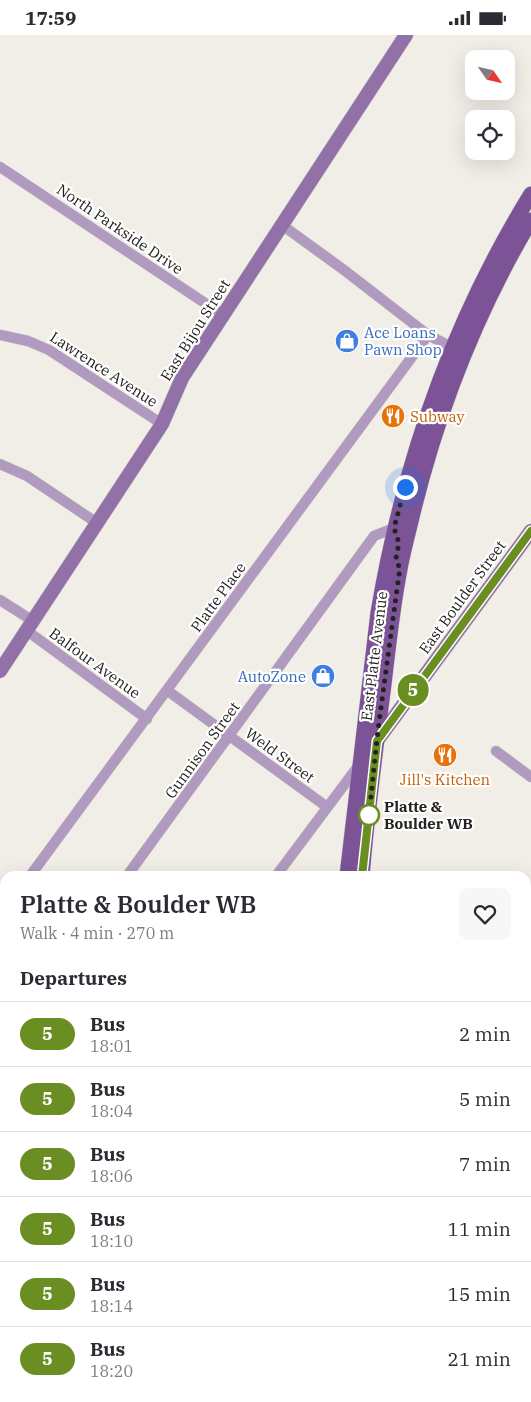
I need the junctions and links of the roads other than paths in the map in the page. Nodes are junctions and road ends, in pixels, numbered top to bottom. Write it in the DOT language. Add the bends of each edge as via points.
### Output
graph roads {
  1 [pos="406,35"];
  2 [pos="0,167"];
  3 [pos="531,194"];
  4 [pos="531,220"];
  5 [pos="282,225"];
  6 [pos="223,315"];
  7 [pos="0,335"];
  8 [pos="428,335"];
  9 [pos="458,350"];
  10 [pos="162,424"];
  11 [pos="413,456"];
  12 [pos="0,464"];
  13 [pos="416,503"];
  14 [pos="97,523"];
  15 [pos="394,528"];
  16 [pos="531,531"];
  17 [pos="400,567"];
  18 [pos="0,600"];
  19 [pos="29,626"];
  20 [pos="0,671"];
  21 [pos="168,691"];
  22 [pos="382,700"];
  23 [pos="405,701"];
  24 [pos="147,719"];
  25 [pos="230,737"];
  26 [pos="377,741"];
  27 [pos="496,751"];
  28 [pos="360,764"];
  29 [pos="531,777"];
  30 [pos="327,807"];
  31 [pos="34,871"];
  32 [pos="131,871"];
  33 [pos="280,871"];
  34 [pos="347,871"];
  35 [pos="363,871"];
  1 -- 5 [label="street, East Bijou Street"];
  2 -- 6 [label="street, North Parkside Drive"];
  3 -- 9 [label="main road, East Platte Avenue" via="492,260"];
  4 -- 9 [label="main road, East Platte Avenue"];
  5 -- 6 [label="street, East Bijou Street"];
  5 -- 8 [label="street"];
  6 -- 10 [label="street, East Bijou Street" via="180,382"];
  7 -- 10 [label="street, Lawrence Avenue" via="49,350"];
  8 -- 9 [label="street"];
  8 -- 21 [label="street, Platte Place"];
  9 -- 11 [label="main road, East Platte Avenue" via="426,414"];
  9 -- 13 [label="main road, East Platte Avenue"];
  10 -- 14 [label="street, East Bijou Street"];
  11 -- 13 [label="main road" via="414,475 408,496"];
  11 -- 15 [label="main road, East Platte Avenue"];
  12 -- 14 [label="street" via="27,476"];
  13 -- 17 [label="main road, East Platte Avenue"];
  14 -- 19 [label="street, East Bijou Street"];
  15 -- 17 [label="main road" via="399,543 396,558"];
  15 -- 25 [label="street, Gunnison Street" via="374,536"];
  15 -- 28 [label="main road, East Platte Avenue" via="378,613"];
  16 -- 23 [label="street, East Boulder Street"];
  17 -- 22 [label="main road, East Platte Avenue"];
  18 -- 19 [label="street, Balfour Avenue"];
  19 -- 20 [label="street, East Bijou Street"];
  19 -- 24 [label="street, Balfour Avenue"];
  21 -- 24 [label="street, Platte Place"];
  21 -- 25 [label="street, Weld Street"];
  22 -- 23 [label="street"];
  22 -- 26 [label="main road, East Platte Avenue"];
  23 -- 26 [label="street, East Boulder Street"];
  24 -- 31 [label="street, Platte Place"];
  25 -- 30 [label="street, Weld Street"];
  25 -- 32 [label="street, Gunnison Street"];
  26 -- 28 [label="street, East Boulder Street"];
  26 -- 35 [label="main road, East Platte Avenue"];
  27 -- 29 [label="street"];
  28 -- 30 [label="street, East Boulder Street"];
  28 -- 34 [label="main road, East Platte Avenue"];
  30 -- 33 [label="street, East Boulder Street"];
}
